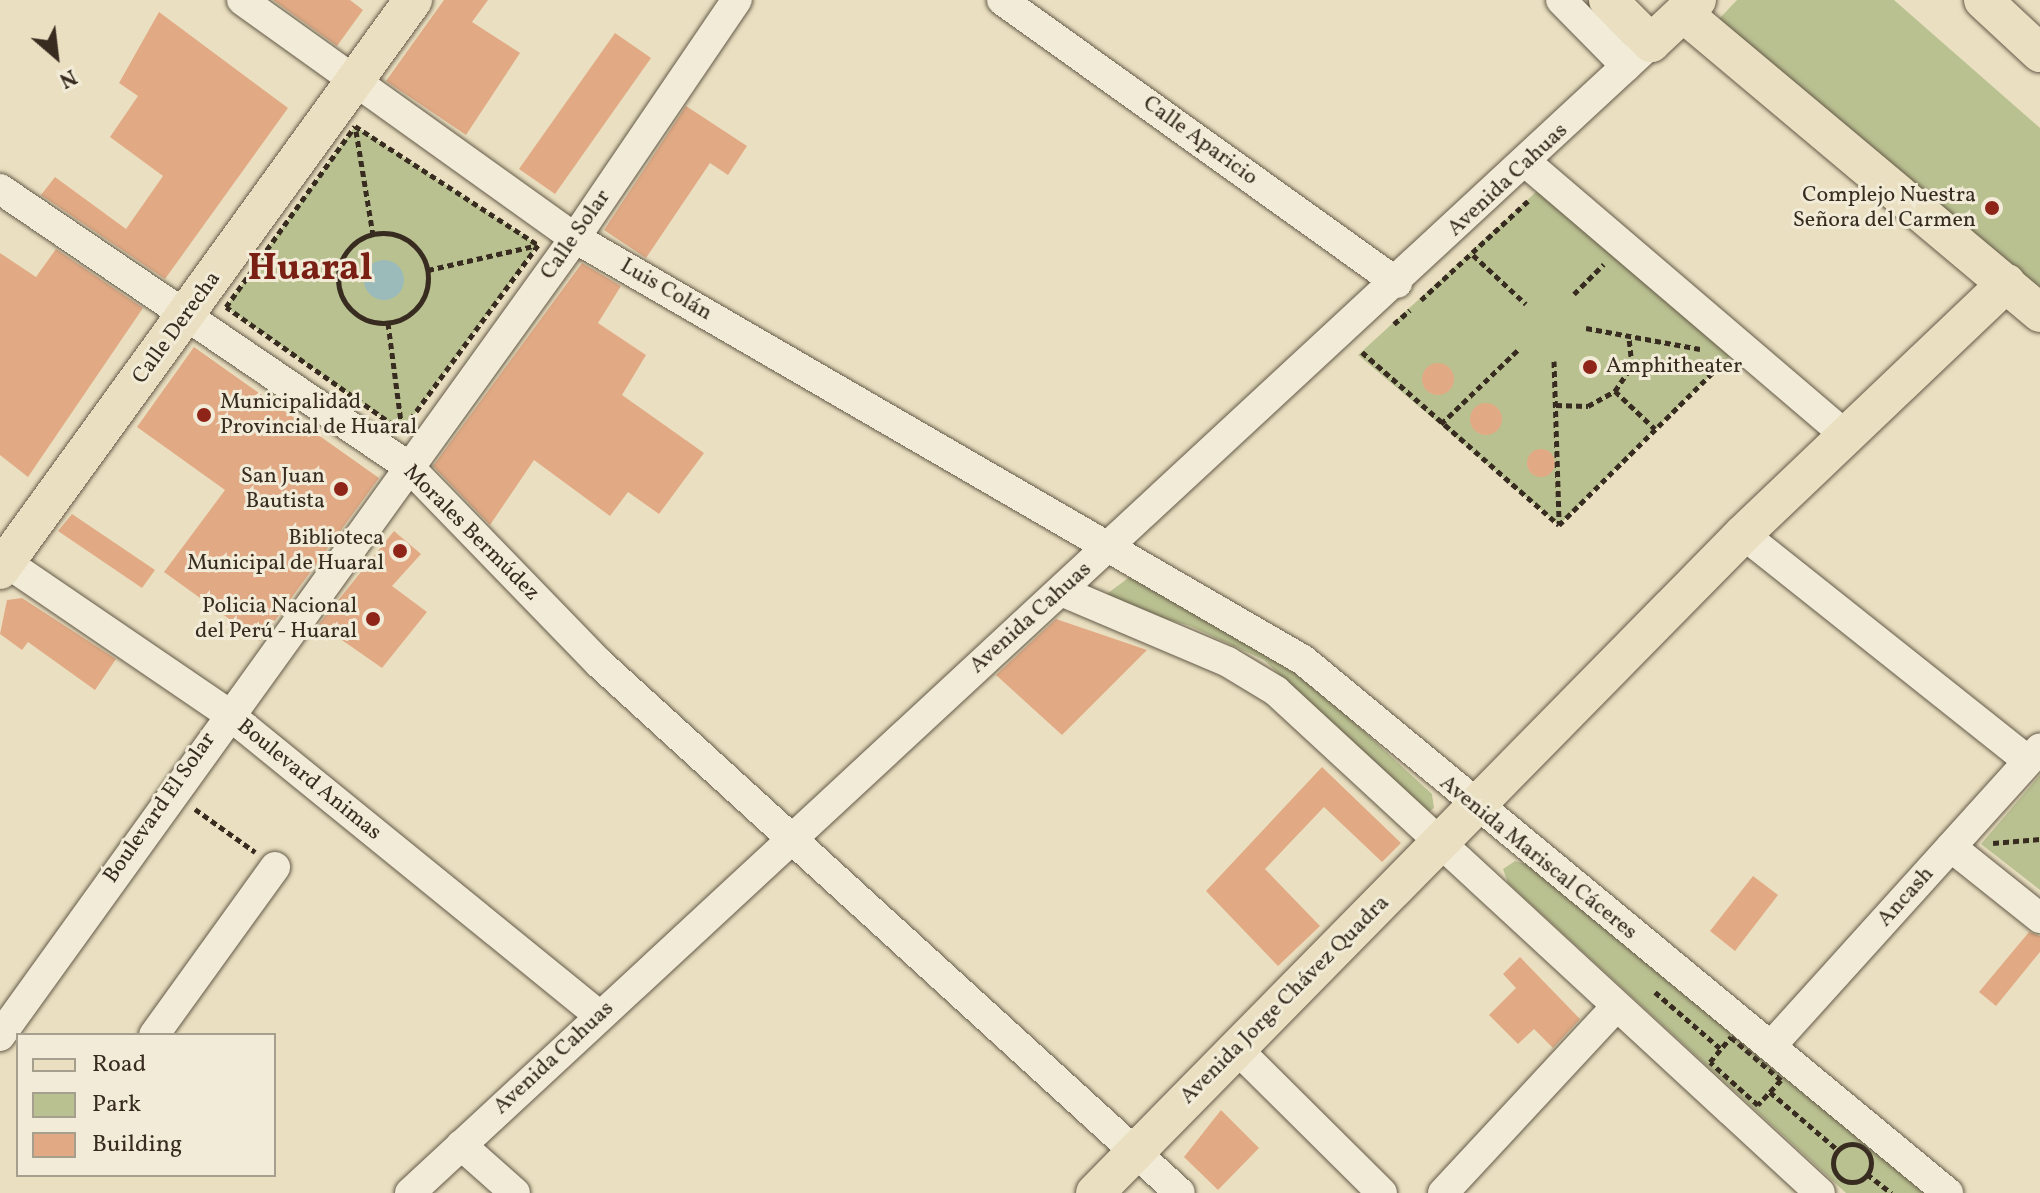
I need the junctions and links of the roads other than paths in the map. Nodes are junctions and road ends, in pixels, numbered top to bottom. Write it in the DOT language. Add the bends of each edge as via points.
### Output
graph roads {
  1 [pos="242,0"];
  2 [pos="413,0"];
  3 [pos="737,0"];
  4 [pos="1002,0"];
  5 [pos="1561,0"];
  6 [pos="1608,0"];
  7 [pos="1983,0"];
  8 [pos="1691,7"];
  9 [pos="2038,47"];
  10 [pos="1638,55"];
  11 [pos="354,86"];
  12 [pos="1538,173"];
  13 [pos="0,189"];
  14 [pos="575,238"];
  15 [pos="1397,283"];
  16 [pos="2007,283"];
  17 [pos="2040,313"];
  18 [pos="183,319"];
  19 [pos="1845,435"];
  20 [pos="408,466"];
  21 [pos="1743,534"];
  22 [pos="1113,544"];
  23 [pos="2,563"];
  24 [pos="1061,591"];
  25 [pos="227,713"];
  26 [pos="2034,754"];
  27 [pos="1471,806"];
  28 [pos="791,835"];
  29 [pos="1439,844"];
  30 [pos="1951,847"];
  31 [pos="275,867"];
  32 [pos="2040,918"];
  33 [pos="1630,1001"];
  34 [pos="599,1015"];
  35 [pos="155,1033"];
  36 [pos="0,1036"];
  37 [pos="1771,1046"];
  38 [pos="1235,1047"];
  39 [pos="461,1145"];
  40 [pos="1138,1152"];
  41 [pos="410,1193"];
  42 [pos="515,1193"];
  43 [pos="1095,1193"];
  44 [pos="1180,1193"];
  45 [pos="1382,1193"];
  46 [pos="1443,1193"];
  47 [pos="1820,1193"];
  48 [pos="1948,1193"];
  1 -- 11 [label="street, Luis Colán"];
  2 -- 11 [label="main road, Calle Derecha"];
  3 -- 14 [label="street, Calle Solar"];
  4 -- 15 [label="street, Calle Aparicio"];
  5 -- 10 [label="street"];
  6 -- 10 [label="main road"];
  7 -- 9 [label="main road"];
  8 -- 10 [label="main road"];
  8 -- 16 [label="main road"];
  10 -- 12 [label="street, Avenida Cahuas"];
  11 -- 14 [label="street, Luis Colán"];
  11 -- 18 [label="main road, Calle Derecha"];
  12 -- 15 [label="street, Avenida Cahuas"];
  12 -- 19 [label="street"];
  13 -- 18 [label="street, Morales Bermúdez"];
  14 -- 20 [label="street, Calle Solar"];
  14 -- 22 [label="street, Luis Colán"];
  15 -- 22 [label="street, Avenida Cahuas"];
  16 -- 17 [label="main road"];
  16 -- 19 [label="main road, Avenida Jorge Chávez Quadra"];
  18 -- 20 [label="street, Morales Bermúdez"];
  18 -- 23 [label="main road, Calle Derecha"];
  19 -- 21 [label="main road, Avenida Jorge Chávez Quadra"];
  20 -- 25 [label="street, Boulevard El Solar"];
  20 -- 28 [label="street, Morales Bermúdez" via="599,663"];
  21 -- 26 [label="street"];
  21 -- 27 [label="main road, Avenida Jorge Chávez Quadra"];
  22 -- 24 [label="street, Avenida Cahuas"];
  22 -- 27 [label="street, Avenida Mariscal Cáceres" via="1303,660"];
  23 -- 25 [label="street, Boulevard Animas"];
  24 -- 28 [label="street, Avenida Cahuas"];
  24 -- 29 [label="street" via="1228,662 1276,691"];
  25 -- 34 [label="street, Boulevard Animas"];
  25 -- 36 [label="street, Boulevard El Solar"];
  26 -- 30 [label="street, Ancash"];
  27 -- 29 [label="main road, Avenida Jorge Chávez Quadra"];
  27 -- 37 [label="street, Avenida Mariscal Cáceres"];
  28 -- 34 [label="street, Avenida Cahuas"];
  28 -- 40 [label="street, Morales Bermúdez"];
  29 -- 33 [label="street"];
  29 -- 38 [label="main road, Avenida Jorge Chávez Quadra"];
  30 -- 32 [label="street"];
  30 -- 37 [label="street, Ancash"];
  31 -- 35 [label="street"];
  33 -- 46 [label="street"];
  33 -- 47 [label="street"];
  34 -- 39 [label="street, Avenida Cahuas"];
  37 -- 48 [label="street, Avenida Mariscal Cáceres"];
  38 -- 40 [label="main road, Avenida Jorge Chávez Quadra"];
  38 -- 45 [label="street"];
  39 -- 41 [label="street, Avenida Cahuas"];
  39 -- 42 [label="street"];
  40 -- 43 [label="main road, Avenida Jorge Chávez Quadra"];
  40 -- 44 [label="street, Morales Bermúdez"];
}
